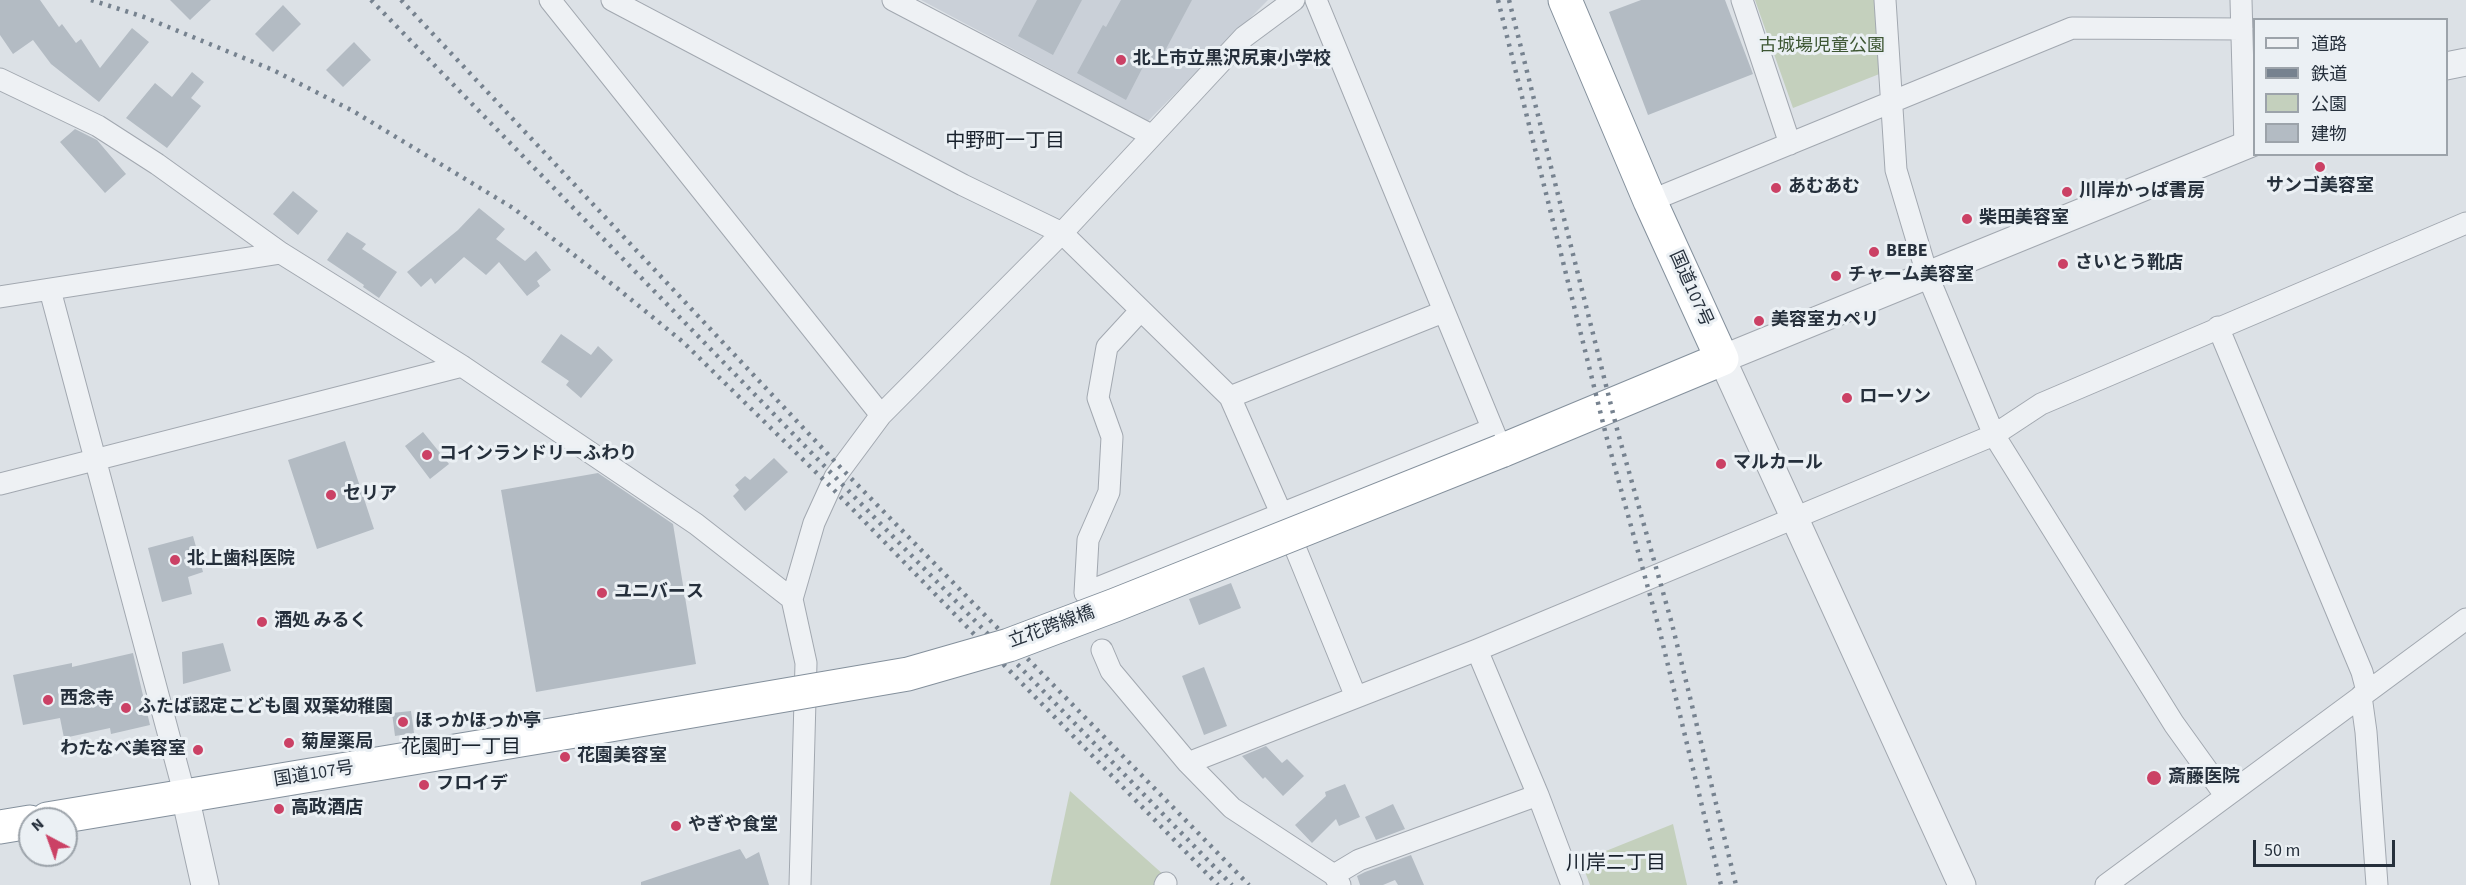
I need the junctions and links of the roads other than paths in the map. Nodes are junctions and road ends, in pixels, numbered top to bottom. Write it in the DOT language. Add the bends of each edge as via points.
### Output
graph roads {
  1 [pos="550,0"];
  2 [pos="612,0"];
  3 [pos="893,0"];
  4 [pos="1294,0"];
  5 [pos="1316,0"];
  6 [pos="1565,0"];
  7 [pos="1742,0"];
  8 [pos="1885,0"];
  9 [pos="2241,0"];
  10 [pos="2242,29"];
  11 [pos="2466,62"];
  12 [pos="2448,66"];
  13 [pos="0,79"];
  14 [pos="1892,102"];
  15 [pos="1151,135"];
  16 [pos="1790,144"];
  17 [pos="2250,144"];
  18 [pos="1650,201"];
  19 [pos="2466,223"];
  20 [pos="1062,233"];
  21 [pos="281,253"];
  22 [pos="1927,274"];
  23 [pos="50,290"];
  24 [pos="0,297"];
  25 [pos="1141,310"];
  26 [pos="1443,312"];
  27 [pos="2218,327"];
  28 [pos="1722,359"];
  29 [pos="462,366"];
  30 [pos="1230,397"];
  31 [pos="881,415"];
  32 [pos="1994,435"];
  33 [pos="1497,440"];
  34 [pos="94,460"];
  35 [pos="0,484"];
  36 [pos="1281,513"];
  37 [pos="1795,518"];
  38 [pos="792,599"];
  39 [pos="2466,619"];
  40 [pos="1102,650"];
  41 [pos="1477,650"];
  42 [pos="2364,693"];
  43 [pos="1356,697"];
  44 [pos="581,730"];
  45 [pos="1188,763"];
  46 [pos="1538,795"];
  47 [pos="2226,795"];
  48 [pos="185,796"];
  49 [pos="78,814"];
  50 [pos="18,824"];
  51 [pos="0,827"];
  52 [pos="1337,880"];
  53 [pos="205,885"];
  54 [pos="800,885"];
  55 [pos="1572,885"];
  56 [pos="1962,885"];
  57 [pos="2106,885"];
  58 [pos="2377,885"];
  1 -- 31 [label="street"];
  2 -- 20 [label="street"];
  3 -- 15 [label="street"];
  4 -- 15 [label="street" via="1244,37"];
  5 -- 26 [label="street"];
  6 -- 18 [label="highway, 国道107号"];
  7 -- 16 [label="street"];
  8 -- 14 [label="street"];
  9 -- 10 [label="street"];
  10 -- 14 [label="street" via="2072,28"];
  10 -- 17 [label="street"];
  11 -- 12 [label="street"];
  13 -- 21 [label="street" via="98,126"];
  14 -- 16 [label="street"];
  14 -- 22 [label="street" via="1896,170"];
  15 -- 20 [label="street"];
  16 -- 18 [label="street"];
  17 -- 22 [label="street"];
  18 -- 28 [label="highway, 国道107号"];
  19 -- 27 [label="street"];
  20 -- 25 [label="street"];
  20 -- 31 [label="street"];
  21 -- 23 [label="street"];
  21 -- 29 [label="street"];
  22 -- 28 [label="street"];
  22 -- 32 [label="street"];
  23 -- 24 [label="street"];
  23 -- 34 [label="street"];
  25 -- 30 [label="street"];
  25 -- 36 [label="street" via="1107,347 1098,398 1112,437 1109,492 1088,540 1085,592"];
  26 -- 30 [label="street"];
  26 -- 33 [label="street"];
  27 -- 32 [label="street" via="2041,404"];
  27 -- 42 [label="street" via="2362,672"];
  28 -- 33 [label="highway"];
  28 -- 37 [label="street"];
  29 -- 34 [label="street"];
  29 -- 38 [label="street" via="696,524"];
  30 -- 36 [label="street"];
  31 -- 38 [label="street" via="830,486 803,554"];
  32 -- 37 [label="street"];
  32 -- 47 [label="street" via="2174,724"];
  33 -- 36 [label="street"];
  33 -- 44 [label="highway, 立花跨線橋, bridge" via="1115,605 1009,645 908,674"];
  34 -- 35 [label="street"];
  34 -- 48 [label="street"];
  36 -- 43 [label="street"];
  37 -- 41 [label="street"];
  37 -- 56 [label="street"];
  38 -- 54 [label="street" via="806,663"];
  39 -- 42 [label="street"];
  40 -- 45 [label="street" via="1111,671"];
  41 -- 43 [label="street"];
  41 -- 46 [label="street"];
  42 -- 47 [label="street"];
  42 -- 58 [label="street"];
  43 -- 45 [label="street"];
  44 -- 48 [label="highway, 国道107号"];
  45 -- 52 [label="street" via="1232,808"];
  46 -- 52 [label="street" via="1359,860"];
  46 -- 55 [label="street"];
  47 -- 57 [label="street"];
  48 -- 49 [label="highway, 国道107号"];
  48 -- 53 [label="street"];
  50 -- 51 [label="highway"];
}
